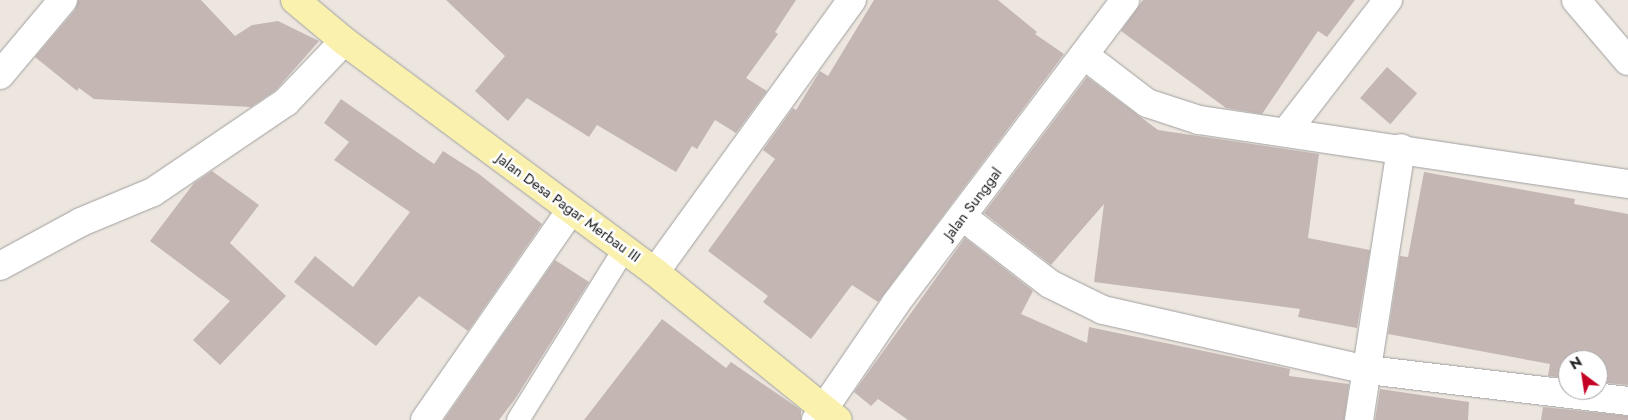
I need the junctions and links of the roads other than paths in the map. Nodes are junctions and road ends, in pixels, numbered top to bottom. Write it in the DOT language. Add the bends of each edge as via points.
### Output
graph roads {
  1 [pos="63,0"];
  2 [pos="294,0"];
  3 [pos="852,0"];
  4 [pos="1125,0"];
  5 [pos="1388,0"];
  6 [pos="1576,0"];
  7 [pos="344,41"];
  8 [pos="1084,55"];
  9 [pos="1628,61"];
  10 [pos="0,74"];
  11 [pos="1286,132"];
  12 [pos="1401,148"];
  13 [pos="1628,184"];
  14 [pos="570,211"];
  15 [pos="964,217"];
  16 [pos="624,250"];
  17 [pos="0,266"];
  18 [pos="655,272"];
  19 [pos="1368,370"];
  20 [pos="1628,401"];
  21 [pos="826,416"];
  22 [pos="425,420"];
  23 [pos="518,420"];
  24 [pos="1359,420"];
  1 -- 10 [label="street"];
  2 -- 7 [label="street, Jalan Desa Pagar Merbau III"];
  3 -- 18 [label="street"];
  4 -- 8 [label="street, Jalan Sunggal"];
  5 -- 11 [label="street"];
  6 -- 9 [label="street"];
  7 -- 14 [label="street, Jalan Desa Pagar Merbau III"];
  7 -- 17 [label="street" via="286,102 153,192 81,222"];
  8 -- 11 [label="street" via="1147,103 1172,114"];
  8 -- 15 [label="street, Jalan Sunggal"];
  11 -- 12 [label="street"];
  12 -- 13 [label="street"];
  12 -- 19 [label="street"];
  14 -- 16 [label="street, Jalan Desa Pagar Merbau III"];
  14 -- 22 [label="street"];
  15 -- 19 [label="street" via="1050,284 1103,310"];
  15 -- 21 [label="street, Jalan Sunggal" via="896,303"];
  16 -- 18 [label="street, Jalan Desa Pagar Merbau III"];
  16 -- 23 [label="lane"];
  18 -- 21 [label="street, Jalan Desa Pagar Merbau III"];
  19 -- 20 [label="street"];
  19 -- 24 [label="street"];
}
